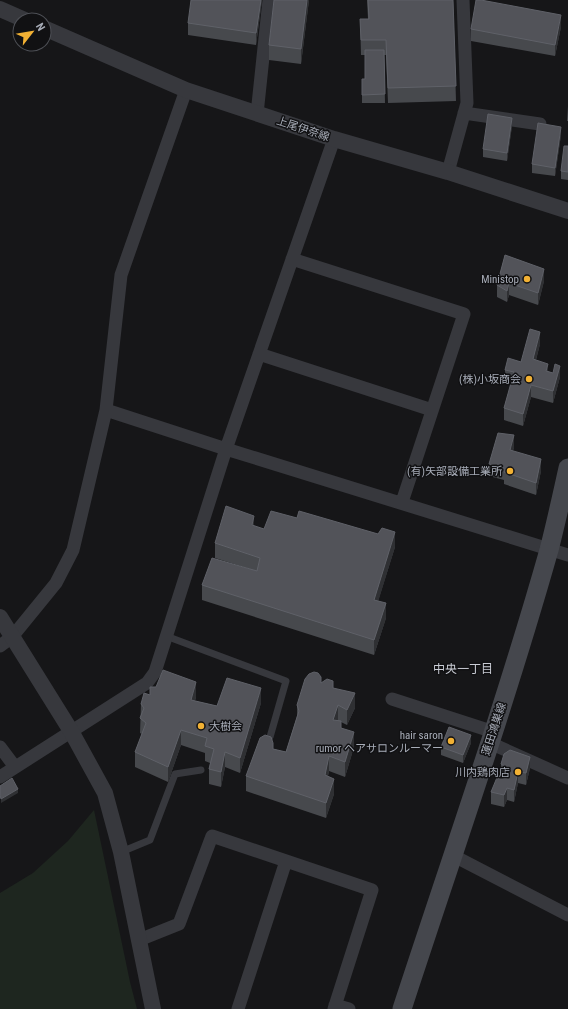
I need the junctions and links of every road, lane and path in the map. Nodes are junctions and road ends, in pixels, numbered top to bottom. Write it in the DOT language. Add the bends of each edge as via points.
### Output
graph roads {
  1 [pos="269,0"];
  2 [pos="464,0"];
  3 [pos="0,9"];
  4 [pos="12,14"];
  5 [pos="52,31"];
  6 [pos="186,90"];
  7 [pos="464,113"];
  8 [pos="257,114"];
  9 [pos="540,124"];
  10 [pos="334,139"];
  11 [pos="448,172"];
  12 [pos="568,211"];
  13 [pos="292,259"];
  14 [pos="259,354"];
  15 [pos="106,410"];
  16 [pos="432,410"];
  17 [pos="226,449"];
  18 [pos="568,468"];
  19 [pos="402,502"];
  20 [pos="549,549"];
  21 [pos="568,554"];
  22 [pos="0,617"];
  23 [pos="166,636"];
  24 [pos="6,641"];
  25 [pos="392,699"];
  26 [pos="71,731"];
  27 [pos="270,737"];
  28 [pos="492,737"];
  29 [pos="0,747"];
  30 [pos="15,767"];
  31 [pos="201,770"];
  32 [pos="0,777"];
  33 [pos="568,778"];
  34 [pos="121,852"];
  35 [pos="452,855"];
  36 [pos="286,861"];
  37 [pos="568,916"];
  38 [pos="139,940"];
  39 [pos="335,1007"];
  40 [pos="153,1009"];
  41 [pos="238,1009"];
  42 [pos="349,1009"];
  43 [pos="402,1009"];
  1 -- 8 [label="street"];
  2 -- 7 [label="street" via="467,103"];
  3 -- 4 [label="street"];
  5 -- 6 [label="street, 上尾伊奈線"];
  6 -- 8 [label="street, 上尾伊奈線"];
  6 -- 15 [label="street" via="121,275"];
  7 -- 9 [label="street"];
  7 -- 11 [label="street"];
  8 -- 10 [label="street, 上尾伊奈線"];
  10 -- 11 [label="street, 上尾伊奈線"];
  10 -- 13 [label="street"];
  11 -- 12 [label="street, 上尾伊奈線"];
  13 -- 14 [label="street"];
  13 -- 16 [label="street" via="464,314"];
  14 -- 16 [label="street"];
  14 -- 17 [label="street"];
  15 -- 17 [label="street"];
  15 -- 24 [label="street" via="72,550 56,583"];
  16 -- 19 [label="street"];
  17 -- 19 [label="street"];
  17 -- 23 [label="street"];
  18 -- 20 [label="main road, 蓮田鴻巣線"];
  19 -- 20 [label="street"];
  20 -- 21 [label="street"];
  20 -- 28 [label="main road, 蓮田鴻巣線"];
  22 -- 24 [label="street"];
  23 -- 26 [label="street" via="155,672 147,683"];
  23 -- 27 [label="lane" via="286,682"];
  24 -- 26 [label="street"];
  25 -- 28 [label="street"];
  26 -- 30 [label="street"];
  26 -- 34 [label="street" via="105,793"];
  28 -- 33 [label="street"];
  28 -- 35 [label="main road, 蓮田鴻巣線"];
  29 -- 30 [label="street"];
  30 -- 32 [label="street"];
  31 -- 34 [label="lane" via="174,774 150,840"];
  34 -- 38 [label="street"];
  35 -- 37 [label="street"];
  35 -- 43 [label="main road, 蓮田鴻巣線"];
  36 -- 38 [label="street" via="212,836 179,924"];
  36 -- 39 [label="street" via="372,890"];
  36 -- 41 [label="street"];
  38 -- 40 [label="street"];
  39 -- 42 [label="street"];
}
